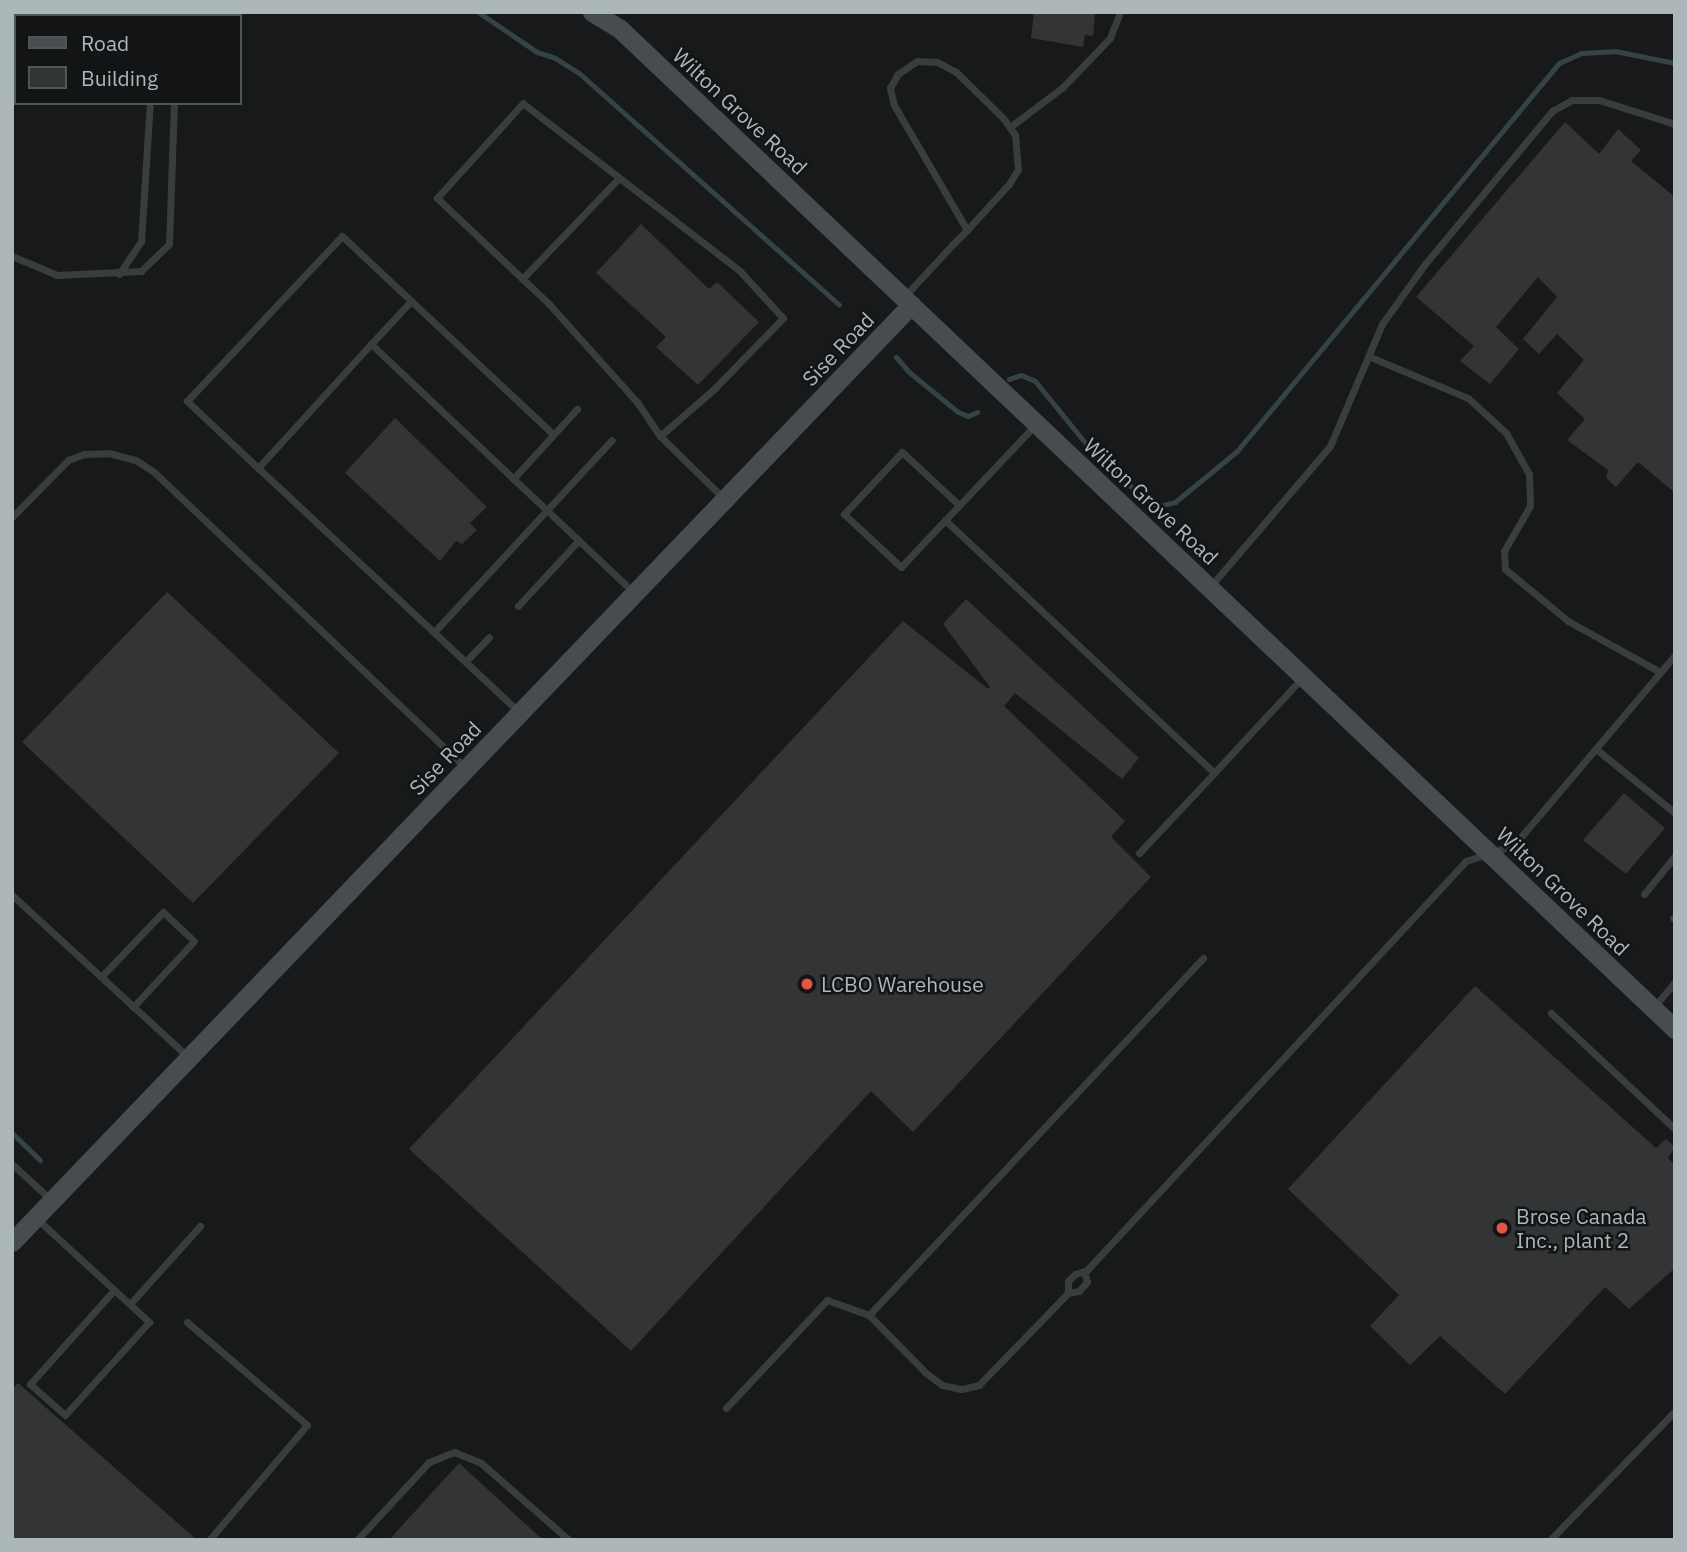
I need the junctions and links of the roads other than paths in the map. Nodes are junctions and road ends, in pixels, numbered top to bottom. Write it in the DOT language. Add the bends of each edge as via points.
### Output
graph roads {
  1 [pos="109,12"];
  2 [pos="592,12"];
  3 [pos="1120,12"];
  4 [pos="127,14"];
  5 [pos="150,105"];
  6 [pos="174,105"];
  7 [pos="1675,124"];
  8 [pos="1010,127"];
  9 [pos="618,178"];
  10 [pos="967,230"];
  11 [pos="12,256"];
  12 [pos="120,274"];
  13 [pos="522,279"];
  14 [pos="411,301"];
  15 [pos="907,302"];
  16 [pos="371,344"];
  17 [pos="1368,356"];
  18 [pos="578,409"];
  19 [pos="1036,424"];
  20 [pos="553,434"];
  21 [pos="660,436"];
  22 [pos="612,440"];
  23 [pos="258,468"];
  24 [pos="513,479"];
  25 [pos="725,500"];
  26 [pos="959,505"];
  27 [pos="547,511"];
  28 [pos="12,517"];
  29 [pos="945,520"];
  30 [pos="579,541"];
  31 [pos="1209,588"];
  32 [pos="634,594"];
  33 [pos="517,606"];
  34 [pos="435,631"];
  35 [pos="489,637"];
  36 [pos="1675,655"];
  37 [pos="466,661"];
  38 [pos="1660,672"];
  39 [pos="1303,677"];
  40 [pos="520,713"];
  41 [pos="1596,748"];
  42 [pos="467,768"];
  43 [pos="1214,773"];
  44 [pos="1675,813"];
  45 [pos="1139,853"];
  46 [pos="1490,853"];
  47 [pos="1675,856"];
  48 [pos="1644,894"];
  49 [pos="12,895"];
  50 [pos="1203,958"];
  51 [pos="101,977"];
  52 [pos="1675,982"];
  53 [pos="133,1006"];
  54 [pos="1653,1009"];
  55 [pos="1551,1013"];
  56 [pos="1675,1029"];
  57 [pos="189,1058"];
  58 [pos="1675,1129"];
  59 [pos="12,1164"];
  60 [pos="52,1200"];
  61 [pos="35,1218"];
  62 [pos="200,1226"];
  63 [pos="12,1242"];
  64 [pos="1084,1272"];
  65 [pos="114,1290"];
  66 [pos="1068,1293"];
  67 [pos="130,1304"];
  68 [pos="869,1315"];
  69 [pos="187,1322"];
  70 [pos="726,1408"];
  71 [pos="1675,1410"];
  72 [pos="209,1540"];
  73 [pos="357,1540"];
  74 [pos="569,1540"];
  75 [pos="1550,1540"];
  1 -- 4 [label="lane"];
  2 -- 15 [label="main road, Wilton Grove Road" via="620,29"];
  3 -- 8 [label="lane" via="1110,38 1063,87"];
  5 -- 12 [label="lane" via="141,241"];
  6 -- 12 [label="lane" via="169,244 141,271"];
  7 -- 17 [label="lane" via="1599,100 1572,100 1552,111 1425,264 1382,324"];
  8 -- 10 [label="lane" via="1018,169"];
  8 -- 10 [label="lane" via="956,72 937,62 917,61 898,74 890,88 894,105"];
  9 -- 13 [label="lane"];
  9 -- 13 [label="lane" via="523,103 437,198"];
  9 -- 21 [label="lane" via="740,271 783,318"];
  10 -- 15 [label="lane"];
  11 -- 12 [label="lane" via="57,275"];
  13 -- 21 [label="lane" via="636,402"];
  14 -- 16 [label="lane"];
  14 -- 20 [label="lane"];
  14 -- 23 [label="lane" via="342,236 187,401"];
  15 -- 19 [label="main road, Wilton Grove Road"];
  15 -- 25 [label="main road, Sise Road"];
  16 -- 23 [label="lane"];
  16 -- 24 [label="lane"];
  17 -- 31 [label="lane" via="1330,446"];
  17 -- 38 [label="lane" via="1468,398 1506,433 1529,474 1530,506 1504,551 1505,569 1568,621"];
  18 -- 20 [label="lane"];
  19 -- 26 [label="lane"];
  19 -- 31 [label="main road, Wilton Grove Road"];
  20 -- 24 [label="lane"];
  21 -- 25 [label="lane"];
  22 -- 27 [label="lane"];
  23 -- 34 [label="lane"];
  24 -- 27 [label="lane"];
  25 -- 32 [label="main road, Sise Road"];
  26 -- 29 [label="lane"];
  26 -- 29 [label="lane" via="902,452 844,514 901,567"];
  27 -- 30 [label="lane"];
  27 -- 34 [label="lane"];
  28 -- 42 [label="lane" via="68,460 109,453 135,460 154,472"];
  29 -- 43 [label="lane"];
  30 -- 32 [label="lane"];
  30 -- 33 [label="lane"];
  31 -- 39 [label="main road, Wilton Grove Road"];
  32 -- 40 [label="main road, Sise Road"];
  34 -- 37 [label="lane"];
  35 -- 37 [label="lane"];
  36 -- 38 [label="lane"];
  37 -- 40 [label="lane"];
  38 -- 41 [label="lane"];
  39 -- 43 [label="lane"];
  39 -- 46 [label="main road, Wilton Grove Road"];
  40 -- 42 [label="main road, Sise Road"];
  41 -- 44 [label="lane"];
  41 -- 46 [label="lane" via="1514,845"];
  42 -- 57 [label="main road, Sise Road"];
  43 -- 45 [label="lane"];
  46 -- 54 [label="main road, Wilton Grove Road"];
  46 -- 64 [label="lane" via="1466,862"];
  47 -- 48 [label="lane"];
  49 -- 51 [label="lane"];
  50 -- 68 [label="lane"];
  51 -- 53 [label="lane"];
  51 -- 53 [label="lane" via="163,912 194,941"];
  52 -- 54 [label="lane"];
  53 -- 57 [label="lane"];
  54 -- 56 [label="main road, Wilton Grove Road"];
  55 -- 58 [label="lane"];
  57 -- 60 [label="main road, Sise Road"];
  59 -- 60 [label="lane"];
  60 -- 61 [label="main road, Sise Road"];
  61 -- 63 [label="main road, Sise Road"];
  61 -- 65 [label="lane"];
  62 -- 67 [label="lane"];
  64 -- 66 [label="lane" via="1075,1273 1068,1281"];
  64 -- 66 [label="lane" via="1087,1282 1079,1291"];
  65 -- 67 [label="lane"];
  65 -- 67 [label="lane" via="30,1384 65,1415 149,1322"];
  66 -- 68 [label="lane" via="979,1385 961,1389 942,1385 925,1372"];
  68 -- 70 [label="lane" via="827,1300"];
  69 -- 72 [label="lane" via="307,1425"];
  71 -- 75 [label="lane"];
  73 -- 74 [label="lane" via="429,1462 454,1452 481,1463"];
}
